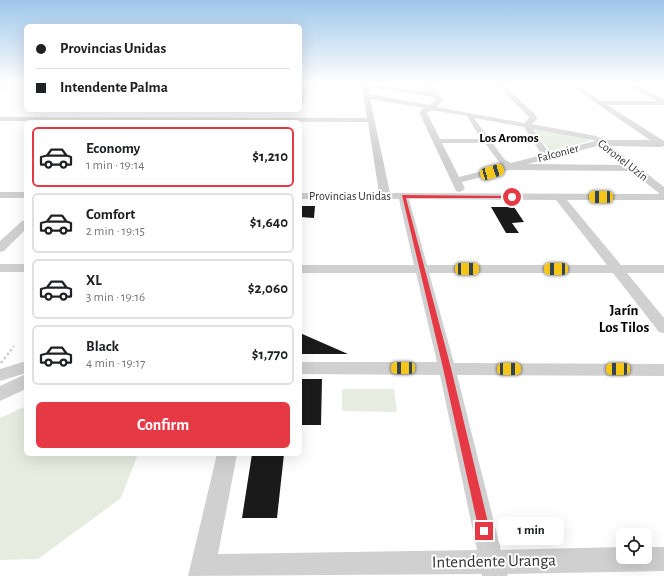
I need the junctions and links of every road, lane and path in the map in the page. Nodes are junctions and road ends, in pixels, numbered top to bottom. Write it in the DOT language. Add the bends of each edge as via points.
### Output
graph roads {
  1 [pos="369,109"];
  2 [pos="427,109"];
  3 [pos="440,109"];
  4 [pos="525,109"];
  5 [pos="610,109"];
  6 [pos="141,112"];
  7 [pos="471,115"];
  8 [pos="0,119"];
  9 [pos="43,120"];
  10 [pos="133,120"];
  11 [pos="371,120"];
  12 [pos="302,121"];
  13 [pos="526,125"];
  14 [pos="436,141"];
  15 [pos="486,141"];
  16 [pos="603,142"];
  17 [pos="661,142"];
  18 [pos="547,156"];
  19 [pos="510,166"];
  20 [pos="635,168"];
  21 [pos="456,181"];
  22 [pos="0,195"];
  23 [pos="24,195"];
  24 [pos="302,196"];
  25 [pos="385,196"];
  26 [pos="403,196"];
  27 [pos="464,197"];
  28 [pos="559,197"];
  29 [pos="662,198"];
  30 [pos="24,225"];
  31 [pos="1,246"];
  32 [pos="0,268"];
  33 [pos="24,268"];
  34 [pos="302,269"];
  35 [pos="422,269"];
  36 [pos="616,269"];
  37 [pos="664,269"];
  38 [pos="664,328"];
  39 [pos="14,346"];
  40 [pos="0,364"];
  41 [pos="24,368"];
  42 [pos="302,368"];
  43 [pos="447,368"];
  44 [pos="664,370"];
  45 [pos="0,375"];
  46 [pos="24,382"];
  47 [pos="0,394"];
  48 [pos="227,456"];
  49 [pos="664,559"];
  50 [pos="493,568"];
  51 [pos="202,571"];
  1 -- 11 [label="street"];
  2 -- 14 [label="street" via="423,111"];
  3 -- 7 [label="street, Coronel Uzín"];
  4 -- 13 [label="street" via="532,116"];
  5 -- 17 [label="street"];
  6 -- 10 [label="street"];
  7 -- 13 [label="street, Coronel Uzín"];
  7 -- 15 [label="street"];
  8 -- 9 [label="street"];
  11 -- 12 [label="street"];
  11 -- 25 [label="street"];
  13 -- 16 [label="street, Coronel Uzín"];
  13 -- 18 [label="street"];
  14 -- 15 [label="street"];
  14 -- 21 [label="street"];
  15 -- 19 [label="street" via="502,162"];
  16 -- 17 [label="street, Falconier"];
  16 -- 18 [label="street, Falconier"];
  16 -- 20 [label="street, Coronel Uzín"];
  18 -- 19 [label="street, Falconier"];
  19 -- 20 [label="street"];
  19 -- 21 [label="street, Falconier"];
  20 -- 29 [label="street, Coronel Uzín"];
  21 -- 27 [label="street"];
  22 -- 23 [label="street"];
  24 -- 25 [label="street, Provincias Unidas"];
  25 -- 26 [label="street, Provincias Unidas"];
  26 -- 27 [label="street, Provincias Unidas"];
  26 -- 35 [label="street"];
  27 -- 28 [label="street, Provincias Unidas"];
  28 -- 29 [label="street, Provincias Unidas"];
  28 -- 36 [label="street"];
  30 -- 31 [label="street"];
  32 -- 33 [label="street"];
  34 -- 35 [label="street"];
  35 -- 36 [label="street"];
  35 -- 43 [label="street"];
  36 -- 37 [label="street"];
  36 -- 38 [label="street"];
  39 -- 40 [label="path"];
  41 -- 45 [label="street"];
  42 -- 43 [label="street"];
  43 -- 44 [label="street"];
  43 -- 50 [label="street"];
  46 -- 47 [label="street"];
  48 -- 51 [label="street"];
  49 -- 50 [label="street, Intendente Uranga"];
  50 -- 51 [label="street, Intendente Uranga"];
}
